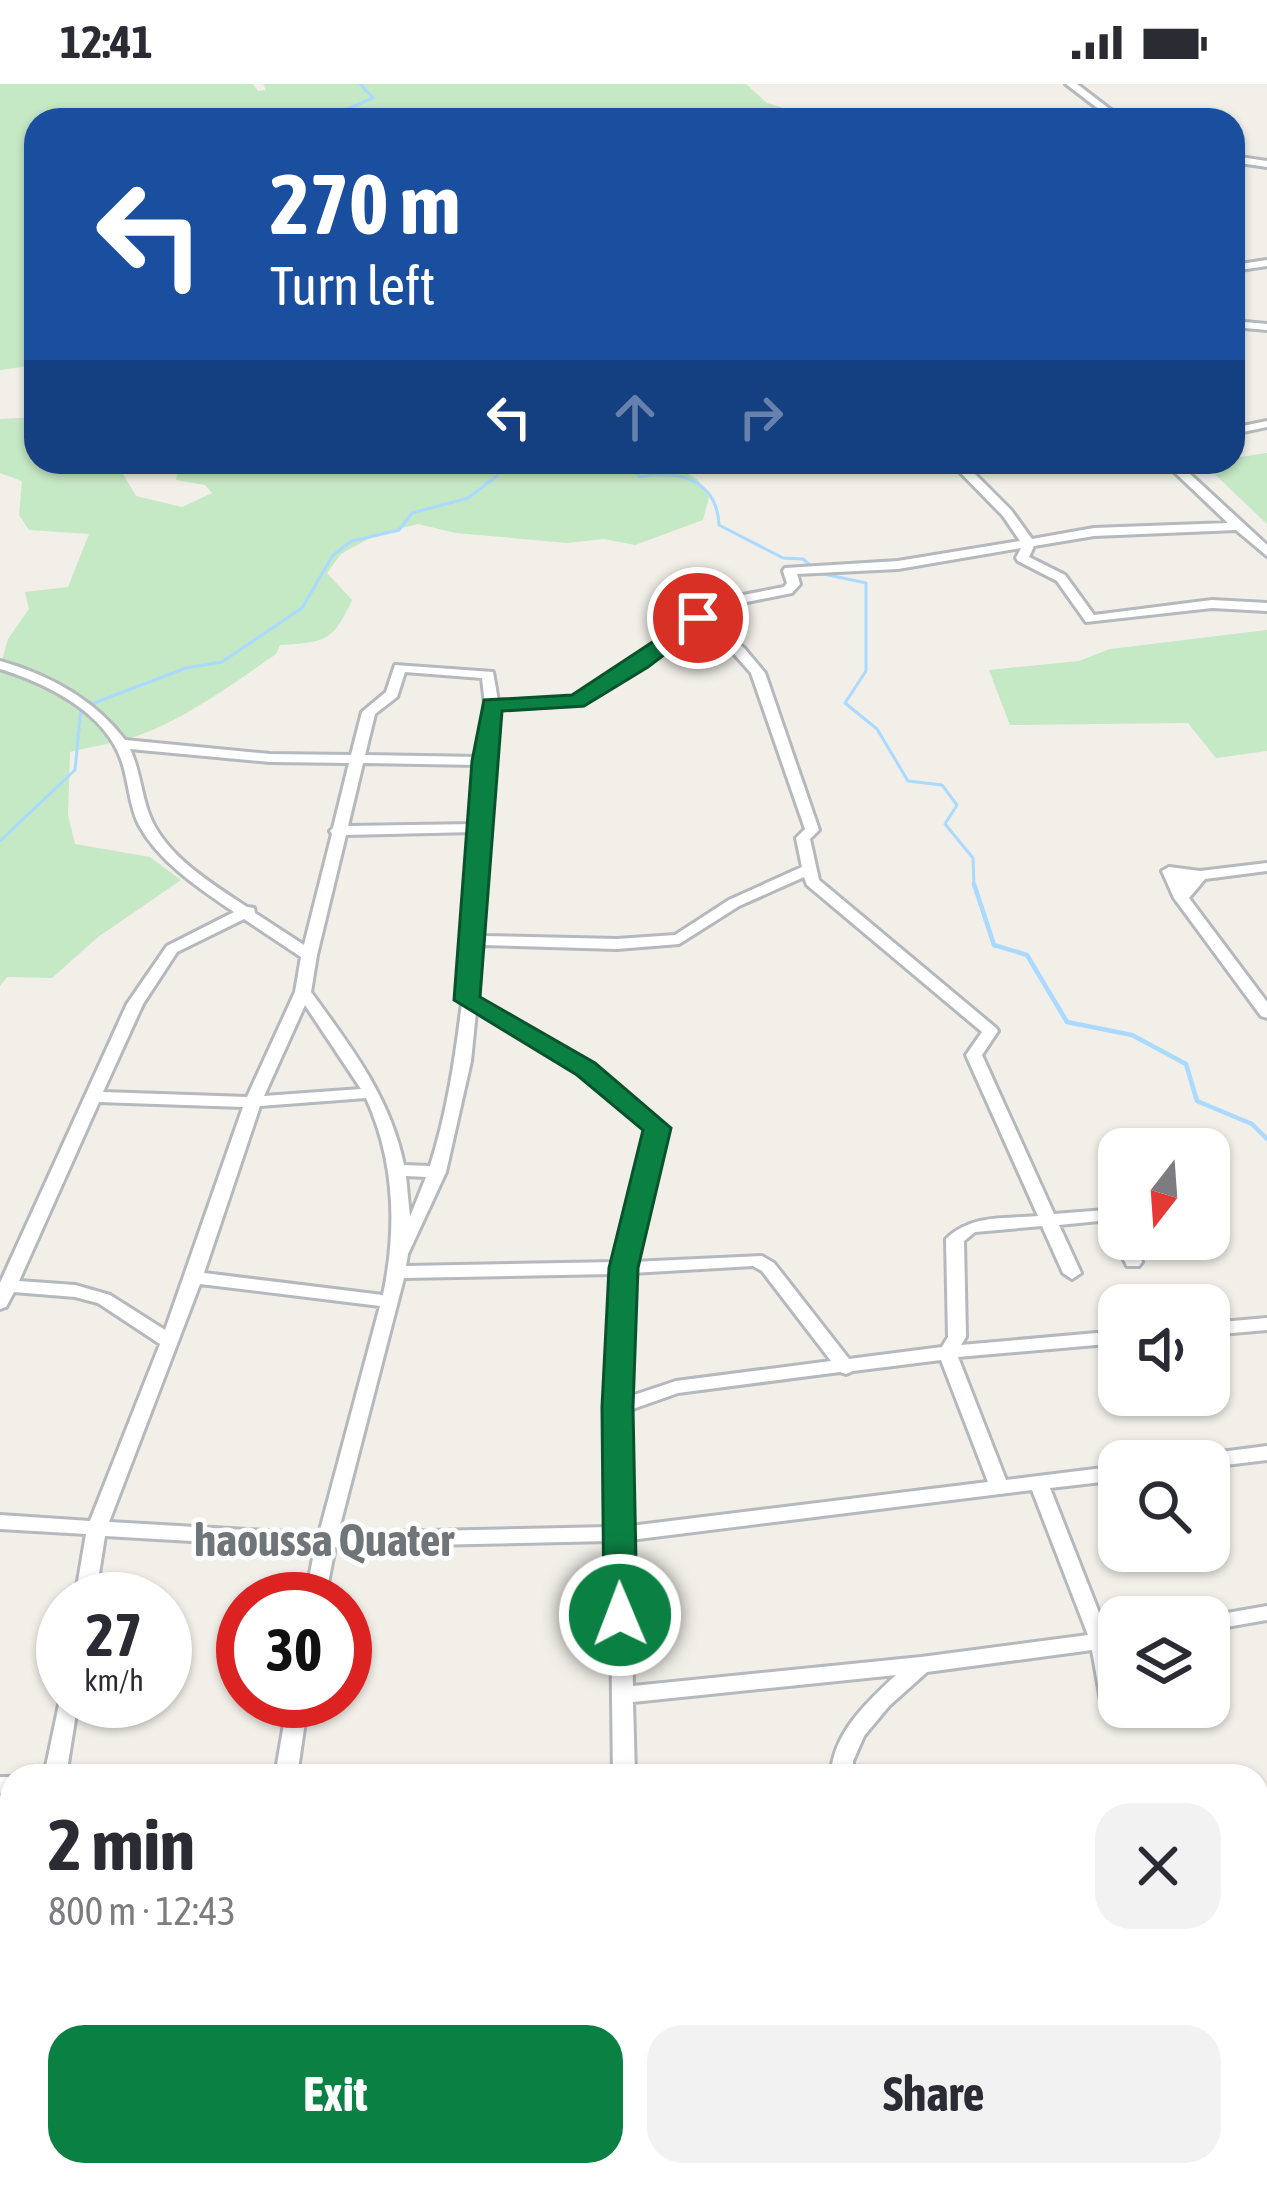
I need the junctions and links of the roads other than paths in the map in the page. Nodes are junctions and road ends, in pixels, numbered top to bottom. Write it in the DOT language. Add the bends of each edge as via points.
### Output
graph roads {
  1 [pos="1071,84"];
  2 [pos="1103,108"];
  3 [pos="968,474"];
  4 [pos="1183,474"];
  5 [pos="1240,526"];
  6 [pos="1029,544"];
  7 [pos="1267,552"];
  8 [pos="1267,607"];
  9 [pos="698,618"];
  10 [pos="0,665"];
  11 [pos="492,705"];
  12 [pos="123,744"];
  13 [pos="358,761"];
  14 [pos="484,761"];
  15 [pos="481,829"];
  16 [pos="337,831"];
  17 [pos="1267,867"];
  18 [pos="811,868"];
  19 [pos="1200,875"];
  20 [pos="1180,898"];
  21 [pos="248,911"];
  22 [pos="474,940"];
  23 [pos="309,956"];
  24 [pos="304,992"];
  25 [pos="467,1000"];
  26 [pos="1267,1013"];
  27 [pos="370,1093"];
  28 [pos="96,1097"];
  29 [pos="253,1102"];
  30 [pos="396,1170"];
  31 [pos="438,1172"];
  32 [pos="1046,1217"];
  33 [pos="1098,1218"];
  34 [pos="398,1263"];
  35 [pos="623,1268"];
  36 [pos="1072,1273"];
  37 [pos="194,1278"];
  38 [pos="3,1294"];
  39 [pos="388,1301"];
  40 [pos="1267,1324"];
  41 [pos="1230,1327"];
  42 [pos="1098,1338"];
  43 [pos="167,1340"];
  44 [pos="947,1353"];
  45 [pos="846,1368"];
  46 [pos="618,1407"];
  47 [pos="1267,1453"];
  48 [pos="1230,1458"];
  49 [pos="1098,1476"];
  50 [pos="1039,1484"];
  51 [pos="1000,1488"];
  52 [pos="0,1522"];
  53 [pos="98,1528"];
  54 [pos="618,1534"];
  55 [pos="325,1537"];
  56 [pos="91,1572"];
  57 [pos="319,1572"];
  58 [pos="1267,1613"];
  59 [pos="1098,1614"];
  60 [pos="1230,1619"];
  61 [pos="1098,1643"];
  62 [pos="920,1665"];
  63 [pos="622,1695"];
  64 [pos="64,1728"];
  65 [pos="294,1728"];
  66 [pos="58,1764"];
  67 [pos="288,1764"];
  68 [pos="624,1764"];
  69 [pos="840,1764"];
  1 -- 2 [label="street"];
  3 -- 6 [label="street"];
  4 -- 5 [label="street"];
  5 -- 6 [label="street" via="1094,532"];
  5 -- 7 [label="street"];
  6 -- 8 [label="street" via="1022,558 1060,578 1091,619 1212,604"];
  6 -- 9 [label="street" via="789,572 788,590"];
  9 -- 11 [label="street" via="577,701"];
  9 -- 18 [label="street" via="749,657 758,674 812,830 803,838"];
  10 -- 12 [label="street" via="34,676"];
  11 -- 13 [label="street" via="488,675 400,668 392,694 369,712"];
  11 -- 14 [label="street"];
  12 -- 13 [label="street"];
  12 -- 21 [label="street" via="147,827"];
  13 -- 14 [label="street"];
  13 -- 16 [label="street"];
  14 -- 15 [label="street"];
  15 -- 16 [label="street"];
  15 -- 22 [label="street"];
  16 -- 23 [label="street"];
  17 -- 19 [label="street"];
  18 -- 22 [label="street" via="679,938"];
  18 -- 32 [label="street" via="812,882 990,1031 974,1055"];
  19 -- 20 [label="street"];
  19 -- 20 [label="street" via="1168,871"];
  20 -- 26 [label="street"];
  21 -- 23 [label="street"];
  21 -- 28 [label="street" via="172,949 135,1004"];
  22 -- 25 [label="street"];
  23 -- 24 [label="street"];
  24 -- 27 [label="street"];
  24 -- 29 [label="street"];
  25 -- 31 [label="street" via="460,1078"];
  25 -- 35 [label="street" via="586,1069 657,1128"];
  27 -- 29 [label="street"];
  27 -- 30 [label="street"];
  28 -- 29 [label="street"];
  28 -- 38 [label="street"];
  29 -- 37 [label="street"];
  30 -- 31 [label="street"];
  30 -- 34 [label="street"];
  31 -- 34 [label="street"];
  32 -- 33 [label="street"];
  32 -- 36 [label="street"];
  32 -- 44 [label="street" via="971,1227 955,1238 957,1337"];
  34 -- 35 [label="street"];
  34 -- 39 [label="street"];
  35 -- 45 [label="street" via="756,1260"];
  35 -- 46 [label="street"];
  37 -- 39 [label="street"];
  37 -- 43 [label="street"];
  38 -- 43 [label="street" via="104,1299"];
  39 -- 55 [label="street"];
  40 -- 41 [label="street"];
  42 -- 44 [label="street"];
  43 -- 53 [label="street"];
  44 -- 45 [label="street"];
  44 -- 51 [label="street"];
  45 -- 46 [label="street" via="676,1387"];
  46 -- 54 [label="street"];
  47 -- 48 [label="street"];
  49 -- 50 [label="street"];
  50 -- 51 [label="street"];
  50 -- 59 [label="street"];
  51 -- 54 [label="street"];
  52 -- 53 [label="street"];
  53 -- 55 [label="street"];
  53 -- 56 [label="street"];
  54 -- 55 [label="street"];
  54 -- 63 [label="street"];
  55 -- 57 [label="street"];
  58 -- 60 [label="street"];
  61 -- 62 [label="street"];
  62 -- 63 [label="street"];
  62 -- 69 [label="street" via="865,1719"];
  63 -- 68 [label="street"];
  64 -- 66 [label="street"];
  65 -- 67 [label="street"];
}
